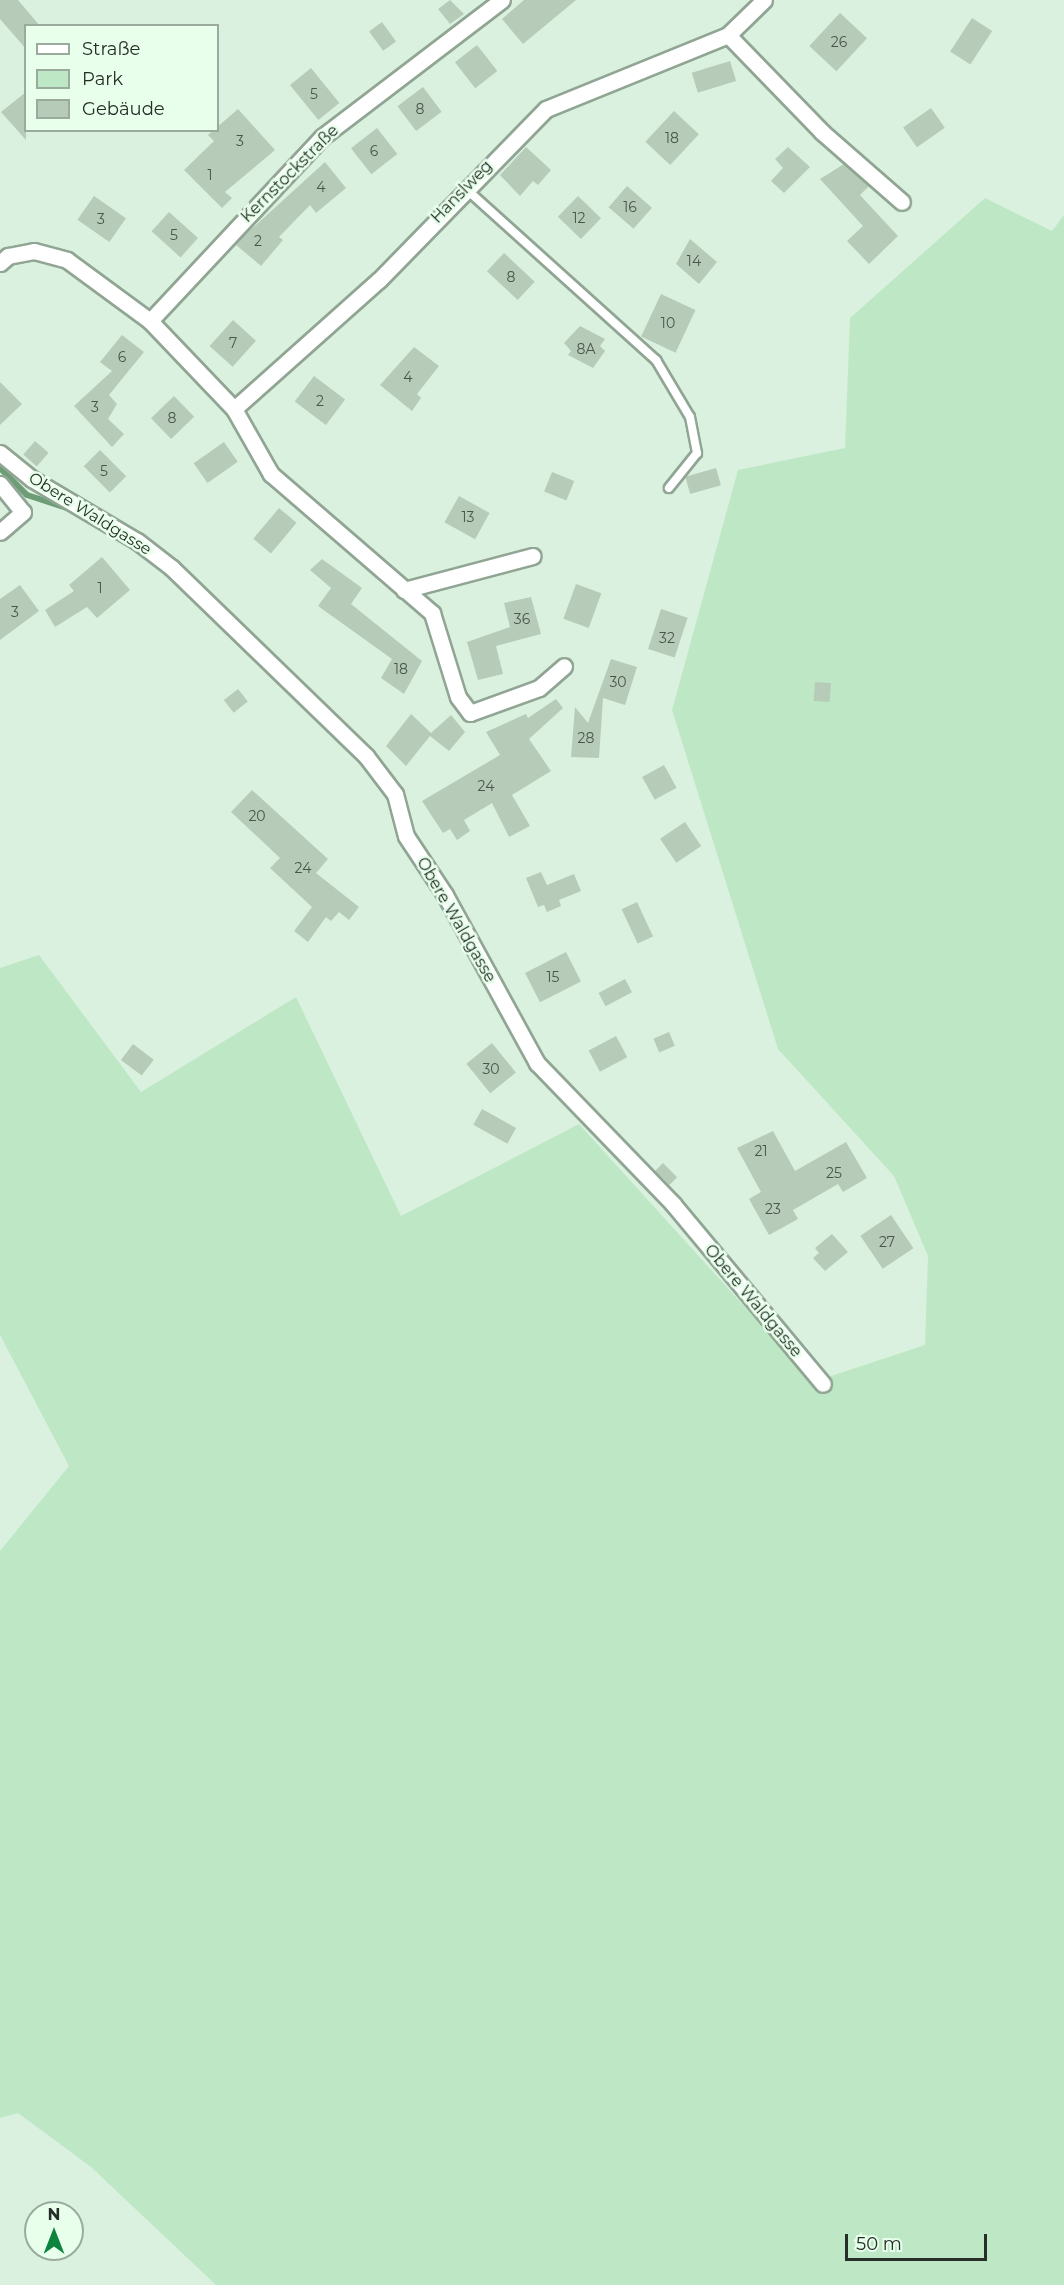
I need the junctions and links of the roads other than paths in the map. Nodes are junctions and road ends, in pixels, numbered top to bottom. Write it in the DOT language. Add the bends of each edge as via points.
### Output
graph roads {
  1 [pos="502,0"];
  2 [pos="764,0"];
  3 [pos="728,35"];
  4 [pos="465,188"];
  5 [pos="902,202"];
  6 [pos="0,263"];
  7 [pos="150,321"];
  8 [pos="234,409"];
  9 [pos="0,453"];
  10 [pos="0,484"];
  11 [pos="669,488"];
  12 [pos="0,532"];
  13 [pos="533,556"];
  14 [pos="404,590"];
  15 [pos="564,666"];
  16 [pos="823,1384"];
  1 -- 7 [label="street, Kernstockstraße" via="322,137"];
  2 -- 3 [label="street, Hanslweg"];
  3 -- 4 [label="street, Hanslweg" via="546,108"];
  3 -- 5 [label="street" via="822,132"];
  4 -- 8 [label="street, Hanslweg" via="379,280"];
  4 -- 11 [label="lane" via="656,360 690,417 698,453"];
  6 -- 7 [label="street" via="8,256 34,250 67,260"];
  7 -- 8 [label="street"];
  8 -- 14 [label="street" via="271,474"];
  9 -- 16 [label="street, Obere Waldgasse" via="32,479 137,541 172,568 366,756 395,794 406,836 445,896 537,1063 673,1204"];
  10 -- 12 [label="street, Obere Waldgasse" via="23,512"];
  13 -- 14 [label="street"];
  14 -- 15 [label="street" via="432,613 458,697 470,713 539,688"];
}
